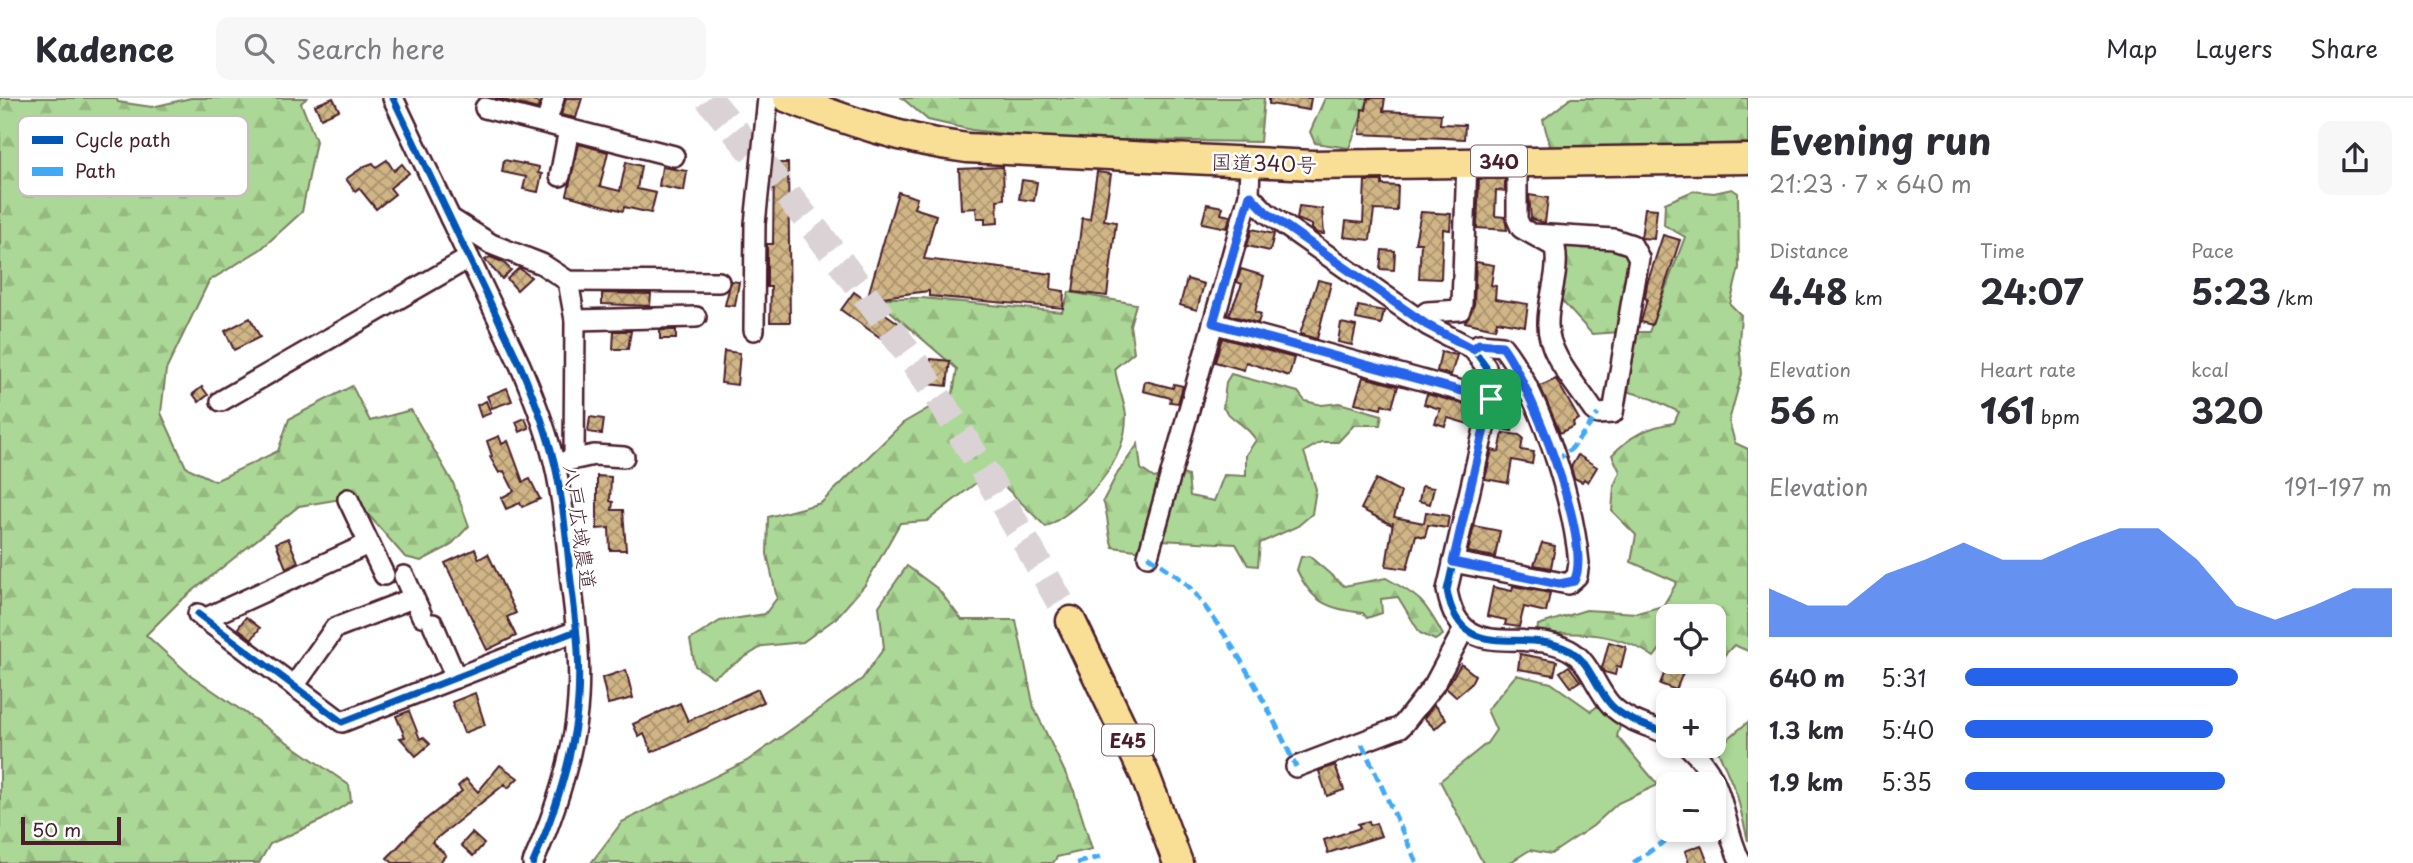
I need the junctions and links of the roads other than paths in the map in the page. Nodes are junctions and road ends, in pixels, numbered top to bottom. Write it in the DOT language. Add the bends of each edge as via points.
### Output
graph roads {
  1 [pos="393,98"];
  2 [pos="554,98"];
  3 [pos="768,98"];
  4 [pos="788,98"];
  5 [pos="485,108"];
  6 [pos="546,123"];
  7 [pos="569,129"];
  8 [pos="674,156"];
  9 [pos="1748,159"];
  10 [pos="1517,160"];
  11 [pos="1467,161"];
  12 [pos="1250,163"];
  13 [pos="560,176"];
  14 [pos="1250,195"];
  15 [pos="450,218"];
  16 [pos="1532,234"];
  17 [pos="469,258"];
  18 [pos="568,281"];
  19 [pos="719,282"];
  20 [pos="696,317"];
  21 [pos="1418,319"];
  22 [pos="575,320"];
  23 [pos="1213,323"];
  24 [pos="754,330"];
  25 [pos="1473,349"];
  26 [pos="1491,399"];
  27 [pos="221,401"];
  28 [pos="575,457"];
  29 [pos="624,457"];
  30 [pos="555,465"];
  31 [pos="348,499"];
  32 [pos="368,544"];
  33 [pos="1148,556"];
  34 [pos="1453,562"];
  35 [pos="384,575"];
  36 [pos="404,576"];
  37 [pos="413,598"];
  38 [pos="1071,621"];
  39 [pos="1464,629"];
  40 [pos="576,631"];
  41 [pos="456,678"];
  42 [pos="294,686"];
  43 [pos="1656,729"];
  44 [pos="1699,758"];
  45 [pos="1296,767"];
  46 [pos="533,863"];
  47 [pos="1178,863"];
  48 [pos="1741,863"];
  1 -- 15 [label="street, 八戸広域農道"];
  2 -- 6 [label="street"];
  3 -- 24 [label="street" via="755,224"];
  4 -- 12 [label="highway, 国道340号 / 340" via="856,124 940,145"];
  5 -- 6 [label="street"];
  6 -- 7 [label="street"];
  7 -- 8 [label="street"];
  7 -- 13 [label="street"];
  9 -- 10 [label="highway, 国道340号 / 340"];
  10 -- 11 [label="highway, 国道340号 / 340"];
  10 -- 16 [label="street" via="1517,219 1521,228"];
  11 -- 12 [label="highway, 国道340号 / 340"];
  11 -- 21 [label="street" via="1462,304 1460,310 1427,312"];
  12 -- 14 [label="street"];
  14 -- 21 [label="street" via="1267,213"];
  14 -- 23 [label="street"];
  15 -- 17 [label="street, 八戸広域農道"];
  15 -- 18 [label="street" via="491,244 542,264"];
  16 -- 16 [label="street" via="1551,242 1557,256 1548,323 1553,349 1592,410 1613,413 1639,258 1632,245 1614,239"];
  17 -- 27 [label="street"];
  17 -- 30 [label="street, 八戸広域農道" via="525,376"];
  18 -- 19 [label="street"];
  18 -- 22 [label="street"];
  20 -- 22 [label="street"];
  21 -- 25 [label="street"];
  22 -- 28 [label="street"];
  23 -- 26 [label="street"];
  23 -- 33 [label="street"];
  25 -- 26 [label="street" via="1486,367"];
  25 -- 34 [label="street" via="1479,344 1502,346 1526,385 1556,461 1579,563 1577,576 1568,584"];
  26 -- 34 [label="street"];
  28 -- 29 [label="street"];
  28 -- 30 [label="street"];
  30 -- 40 [label="street, 八戸広域農道"];
  31 -- 32 [label="street"];
  32 -- 35 [label="street"];
  32 -- 42 [label="street" via="201,617"];
  34 -- 39 [label="street" via="1447,590"];
  36 -- 37 [label="street"];
  37 -- 41 [label="street"];
  37 -- 42 [label="street" via="335,628"];
  38 -- 47 [label="highway, E45" via="1145,775"];
  39 -- 43 [label="street" via="1484,639 1570,650 1620,714"];
  39 -- 45 [label="street" via="1434,684 1401,727"];
  40 -- 41 [label="street"];
  40 -- 46 [label="street, 八戸広域農道" via="576,719 567,771"];
  41 -- 42 [label="street" via="342,722"];
  44 -- 48 [label="street" via="1719,786"];
}
